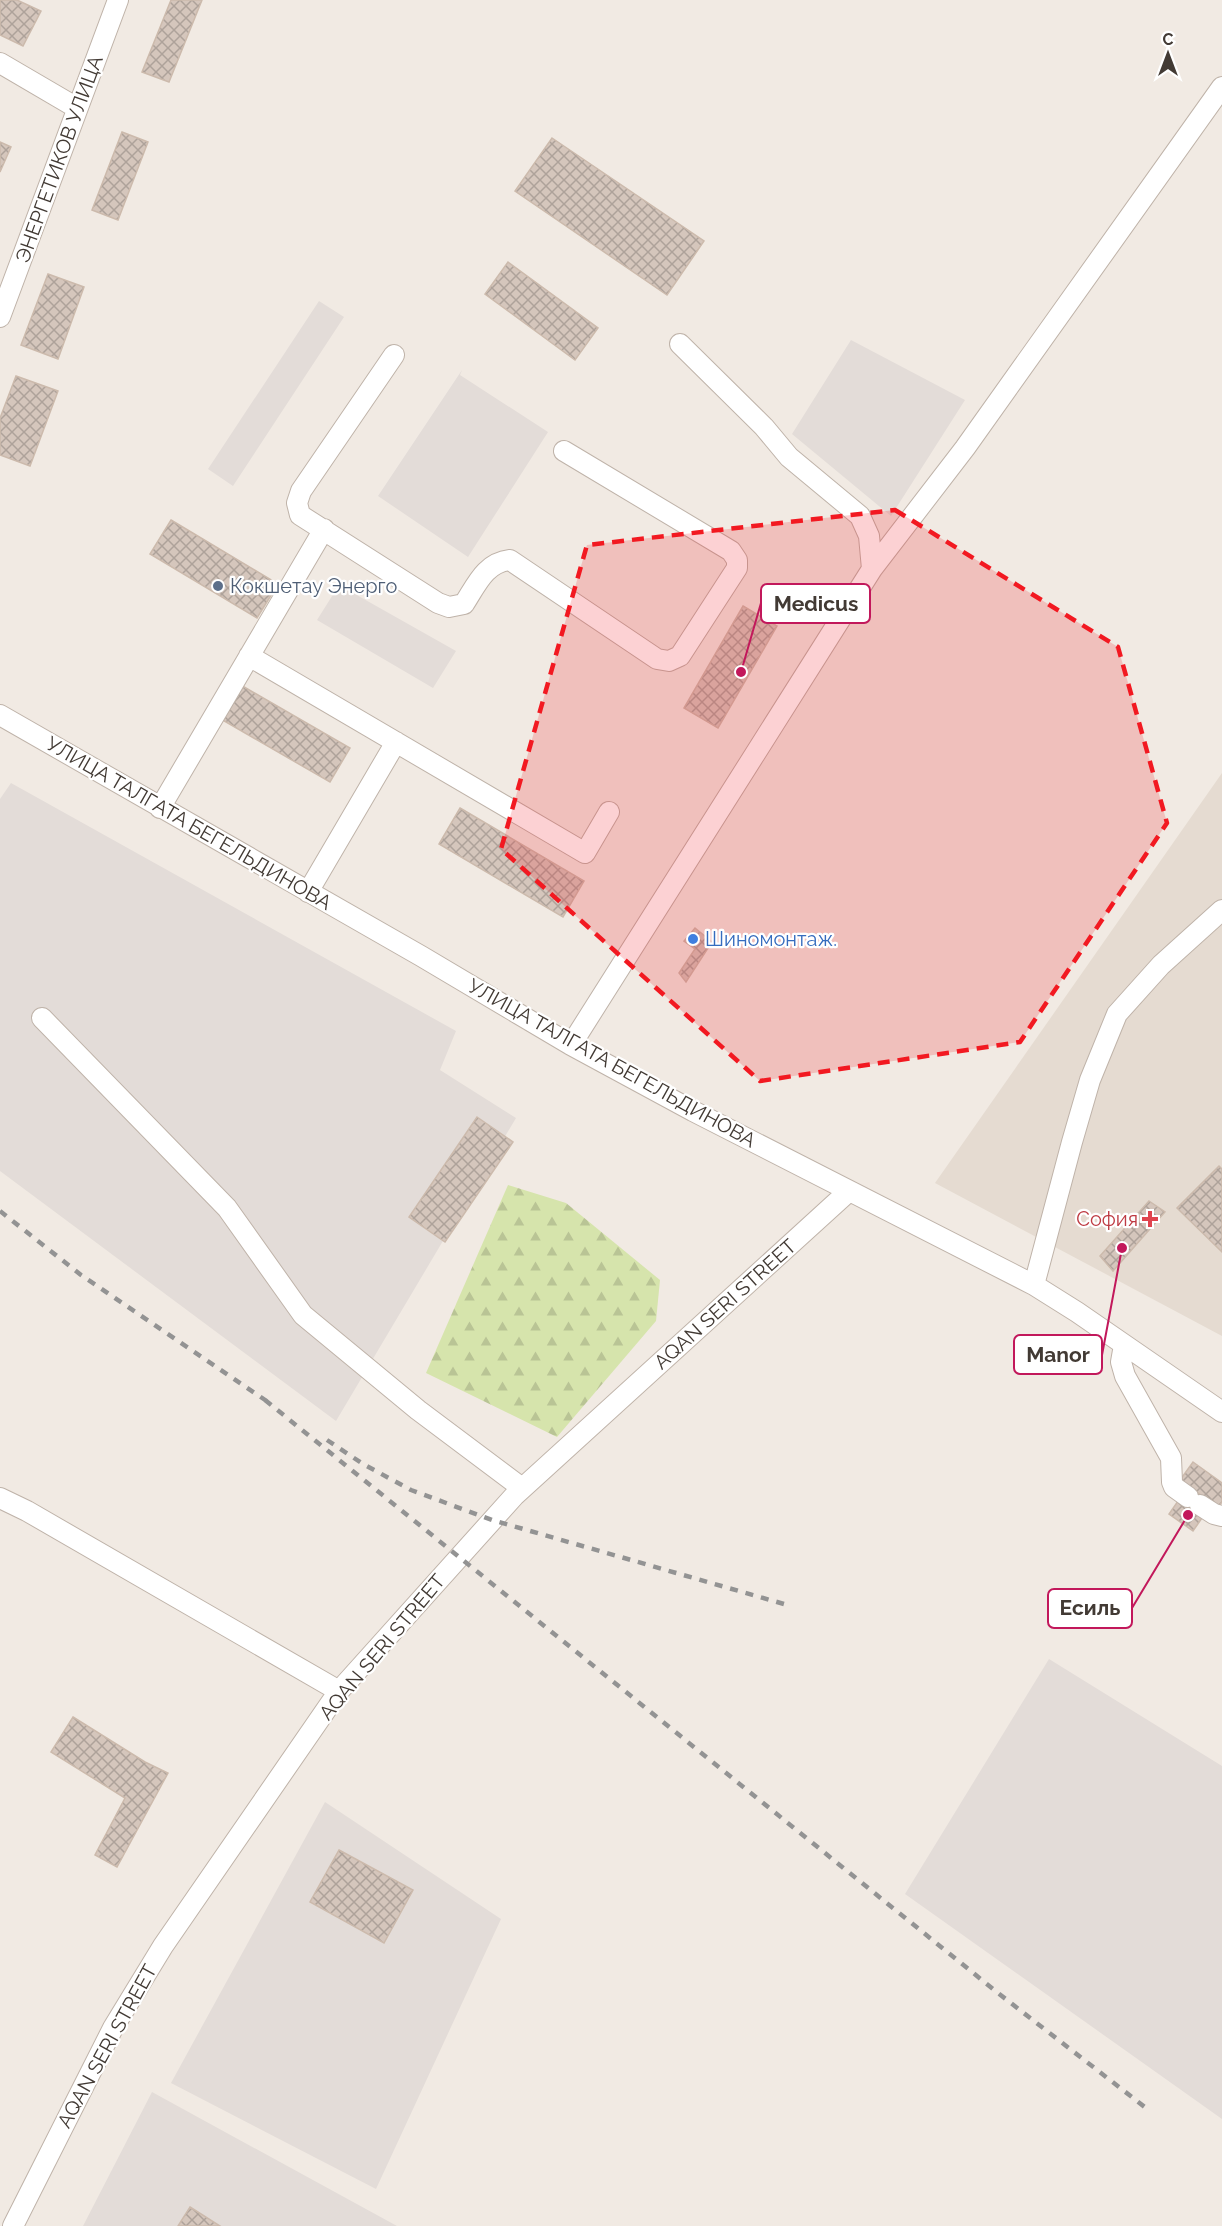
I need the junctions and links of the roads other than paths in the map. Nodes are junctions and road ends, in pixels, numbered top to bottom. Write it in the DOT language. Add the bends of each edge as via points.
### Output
graph roads {
  1 [pos="117,0"];
  2 [pos="0,63"];
  3 [pos="1222,87"];
  4 [pos="77,108"];
  5 [pos="0,317"];
  6 [pos="680,344"];
  7 [pos="394,355"];
  8 [pos="564,451"];
  9 [pos="324,529"];
  10 [pos="872,569"];
  11 [pos="249,656"];
  12 [pos="0,715"];
  13 [pos="396,742"];
  14 [pos="160,808"];
  15 [pos="609,812"];
  16 [pos="308,892"];
  17 [pos="1222,910"];
  18 [pos="42,1018"];
  19 [pos="571,1045"];
  20 [pos="849,1191"];
  21 [pos="1034,1285"];
  22 [pos="1124,1345"];
  23 [pos="1222,1412"];
  24 [pos="522,1488"];
  25 [pos="0,1498"];
  26 [pos="1222,1516"];
  27 [pos="339,1691"];
  28 [pos="13,2226"];
  1 -- 4 [label="street, ЭНЕРГЕТИКОВ УЛИЦА"];
  2 -- 4 [label="street"];
  3 -- 10 [label="street" via="965,448"];
  4 -- 5 [label="street, ЭНЕРГЕТИКОВ УЛИЦА"];
  6 -- 10 [label="street" via="789,457 860,516 869,536"];
  7 -- 9 [label="street" via="301,491 297,503 300,515"];
  8 -- 9 [label="street" via="731,551 737,560 737,568 680,656 669,661 657,659 510,560 489,567 464,604 450,607"];
  9 -- 11 [label="street"];
  10 -- 19 [label="street"];
  11 -- 13 [label="street"];
  11 -- 14 [label="street"];
  12 -- 14 [label="street, УЛИЦА ТАЛГАТА БЕГЕЛЬДИНОВА"];
  13 -- 15 [label="street" via="585,853"];
  13 -- 16 [label="street"];
  14 -- 16 [label="street, УЛИЦА ТАЛГАТА БЕГЕЛЬДИНОВА"];
  16 -- 19 [label="street, УЛИЦА ТАЛГАТА БЕГЕЛЬДИНОВА"];
  17 -- 21 [label="street" via="1161,965 1117,1014 1090,1080"];
  18 -- 24 [label="street" via="227,1208 303,1315 418,1410"];
  19 -- 20 [label="street, УЛИЦА ТАЛГАТА БЕГЕЛЬДИНОВА"];
  20 -- 21 [label="street, УЛИЦА ТАЛГАТА БЕГЕЛЬДИНОВА"];
  20 -- 24 [label="street, AQAN SERI STREET"];
  21 -- 22 [label="street, УЛИЦА ТАЛГАТА БЕГЕЛЬДИНОВА"];
  22 -- 23 [label="street, УЛИЦА ТАЛГАТА БЕГЕЛЬДИНОВА"];
  22 -- 26 [label="street" via="1121,1362 1125,1376 1171,1458 1174,1487"];
  24 -- 27 [label="street, AQAN SERI STREET"];
  25 -- 27 [label="street"];
  27 -- 28 [label="street, AQAN SERI STREET" via="163,1946 113,2028"];
}
